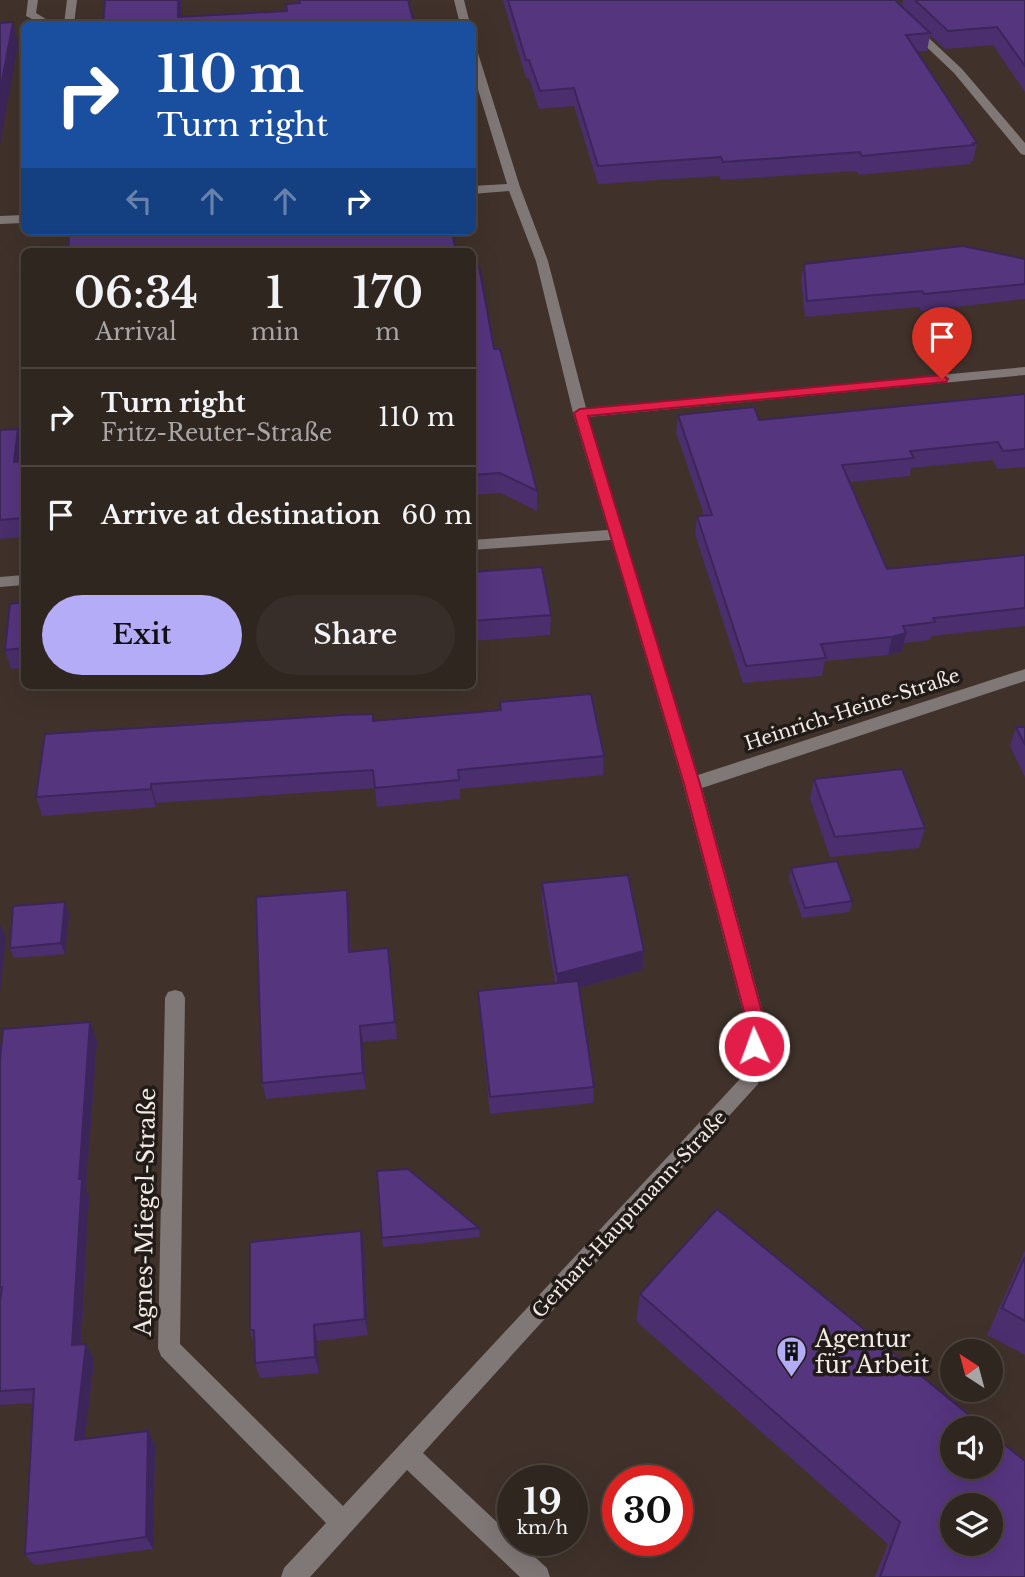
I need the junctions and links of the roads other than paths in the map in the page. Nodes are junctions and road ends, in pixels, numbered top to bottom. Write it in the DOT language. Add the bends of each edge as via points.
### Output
graph roads {
  1 [pos="33,0"];
  2 [pos="72,0"];
  3 [pos="458,0"];
  4 [pos="882,0"];
  5 [pos="43,21"];
  6 [pos="69,21"];
  7 [pos="464,21"];
  8 [pos="476,63"];
  9 [pos="1025,151"];
  10 [pos="514,187"];
  11 [pos="476,190"];
  12 [pos="21,219"];
  13 [pos="0,220"];
  14 [pos="1025,371"];
  15 [pos="580,413"];
  16 [pos="615,534"];
  17 [pos="476,545"];
  18 [pos="21,580"];
  19 [pos="0,582"];
  20 [pos="1025,675"];
  21 [pos="692,784"];
  22 [pos="175,998"];
  23 [pos="408,1455"];
  24 [pos="343,1523"];
  25 [pos="293,1577"];
  26 [pos="538,1577"];
  1 -- 5 [label="street" via="30,14"];
  2 -- 6 [label="street"];
  3 -- 7 [label="street"];
  4 -- 9 [label="street" via="928,39 1003,120"];
  8 -- 10 [label="street, Gerhart-Hauptmann-Straße"];
  10 -- 11 [label="street"];
  10 -- 15 [label="street, Gerhart-Hauptmann-Straße" via="542,261"];
  12 -- 13 [label="street"];
  14 -- 15 [label="street"];
  15 -- 16 [label="street, Gerhart-Hauptmann-Straße"];
  16 -- 17 [label="street"];
  16 -- 21 [label="street, Gerhart-Hauptmann-Straße"];
  18 -- 19 [label="street"];
  20 -- 21 [label="street, Heinrich-Heine-Straße"];
  21 -- 23 [label="street, Gerhart-Hauptmann-Straße" via="757,1027 748,1084"];
  22 -- 24 [label="street, Agnes-Miegel-Straße" via="169,1348"];
  23 -- 24 [label="street, Gerhart-Hauptmann-Straße"];
  23 -- 26 [label="street"];
  24 -- 25 [label="street, Gerhart-Hauptmann-Straße"];
}
